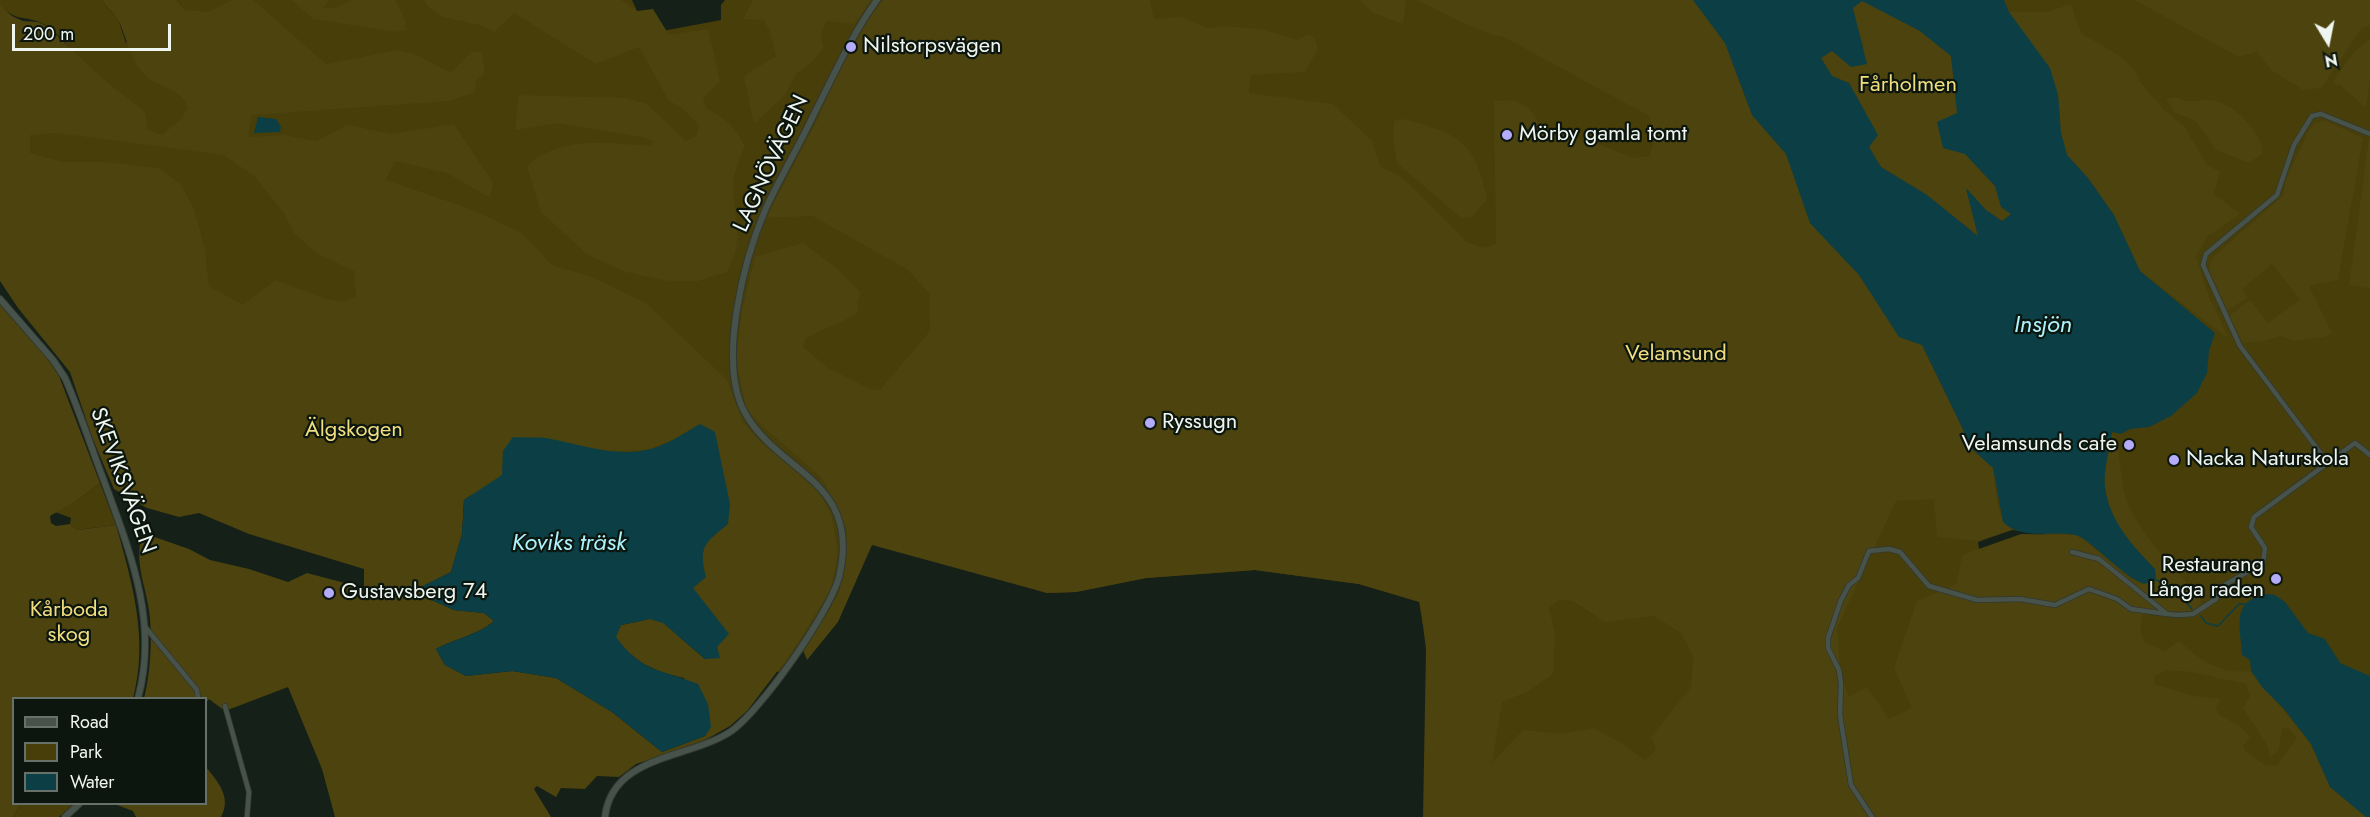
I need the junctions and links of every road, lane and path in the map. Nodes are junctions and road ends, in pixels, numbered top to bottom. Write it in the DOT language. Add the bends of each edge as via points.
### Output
graph roads {
  1 [pos="877,0"];
  2 [pos="2370,134"];
  3 [pos="0,299"];
  4 [pos="2370,455"];
  5 [pos="2328,463"];
  6 [pos="2072,552"];
  7 [pos="2167,614"];
  8 [pos="146,628"];
  9 [pos="138,697"];
  10 [pos="198,697"];
  11 [pos="225,706"];
  12 [pos="78,805"];
  13 [pos="65,817"];
  14 [pos="247,817"];
  15 [pos="605,817"];
  16 [pos="1872,817"];
  1 -- 15 [label="street, LAGNÖVÄGEN" via="852,40 767,208 752,252 732,338 734,382 745,413 821,488 836,516 842,552 835,590 791,659 739,725 708,743 629,773 614,789"];
  2 -- 5 [label="street" via="2321,114 2312,116 2294,145 2277,195 2212,248 2203,265 2240,346"];
  3 -- 8 [label="street, SKEVIKSVÄGEN" via="53,360 70,390 134,566"];
  4 -- 5 [label="street" via="2355,443"];
  5 -- 7 [label="street" via="2254,517 2251,527 2265,548 2263,563 2222,587 2216,599 2193,614"];
  6 -- 7 [label="street" via="2099,559"];
  7 -- 16 [label="street" via="2131,609 2089,589 2055,604 2020,599 1977,600 1929,586 1900,552 1869,551 1858,578 1841,600 1828,648 1839,670 1840,715 1851,785"];
  8 -- 9 [label="street, SKEVIKSVÄGEN"];
  8 -- 10 [label="street" via="197,690"];
  11 -- 14 [label="street" via="249,792"];
  12 -- 13 [label="street"];
}
